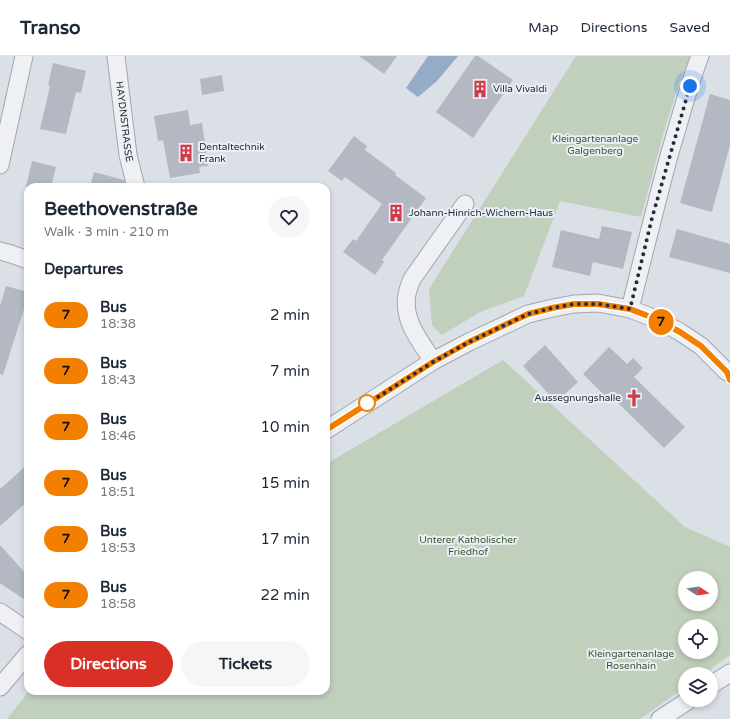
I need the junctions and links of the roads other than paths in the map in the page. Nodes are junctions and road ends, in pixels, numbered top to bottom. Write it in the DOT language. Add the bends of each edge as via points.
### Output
graph roads {
  1 [pos="24,56"];
  2 [pos="116,56"];
  3 [pos="700,56"];
  4 [pos="0,165"];
  5 [pos="135,183"];
  6 [pos="465,204"];
  7 [pos="0,251"];
  8 [pos="24,259"];
  9 [pos="630,309"];
  10 [pos="433,362"];
  11 [pos="729,375"];
  12 [pos="330,427"];
  13 [pos="0,612"];
  14 [pos="24,627"];
  15 [pos="24,659"];
  16 [pos="730,673"];
  17 [pos="718,681"];
  18 [pos="0,687"];
  19 [pos="678,707"];
  20 [pos="660,719"];
  1 -- 4 [label="street"];
  2 -- 5 [label="street, HAYDNSTRASSE" via="128,154"];
  3 -- 9 [label="street" via="658,196"];
  6 -- 10 [label="street" via="412,279 407,293 408,319"];
  7 -- 8 [label="street"];
  9 -- 10 [label="street" via="598,304 574,304 528,314"];
  9 -- 11 [label="street" via="656,319 701,346"];
  10 -- 12 [label="street"];
  13 -- 14 [label="street"];
  15 -- 18 [label="street"];
  16 -- 17 [label="street"];
  19 -- 20 [label="street"];
}
